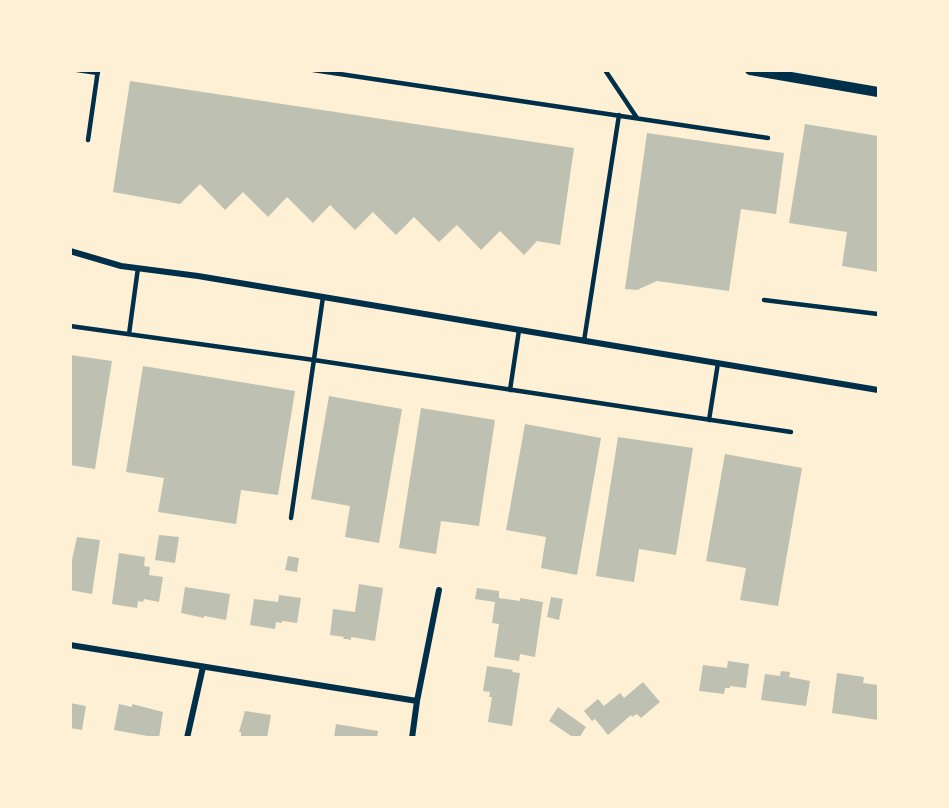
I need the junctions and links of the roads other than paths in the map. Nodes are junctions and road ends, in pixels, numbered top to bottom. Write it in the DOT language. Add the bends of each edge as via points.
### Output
graph roads {
  1 [pos="77,70"];
  2 [pos="313,70"];
  3 [pos="605,70"];
  4 [pos="750,70"];
  5 [pos="326,71"];
  6 [pos="98,72"];
  7 [pos="354,74"];
  8 [pos="879,92"];
  9 [pos="619,116"];
  10 [pos="637,118"];
  11 [pos="768,138"];
  12 [pos="88,140"];
  13 [pos="70,251"];
  14 [pos="138,268"];
  15 [pos="323,297"];
  16 [pos="764,300"];
  17 [pos="879,314"];
  18 [pos="70,326"];
  19 [pos="519,330"];
  20 [pos="129,334"];
  21 [pos="585,341"];
  22 [pos="314,360"];
  23 [pos="718,363"];
  24 [pos="510,390"];
  25 [pos="879,390"];
  26 [pos="709,420"];
  27 [pos="791,432"];
  28 [pos="291,518"];
  29 [pos="439,590"];
  30 [pos="70,645"];
  31 [pos="203,667"];
  32 [pos="417,701"];
  33 [pos="186,738"];
  34 [pos="412,738"];
  1 -- 6 [label="lane"];
  2 -- 5 [label="lane"];
  3 -- 10 [label="lane"];
  4 -- 8 [label="street"];
  5 -- 7 [label="lane"];
  6 -- 12 [label="lane"];
  7 -- 9 [label="lane"];
  9 -- 10 [label="lane"];
  9 -- 21 [label="lane"];
  10 -- 11 [label="lane"];
  13 -- 14 [label="street"];
  14 -- 15 [label="street"];
  14 -- 20 [label="lane"];
  15 -- 19 [label="street"];
  15 -- 22 [label="lane"];
  16 -- 17 [label="lane"];
  18 -- 20 [label="lane"];
  19 -- 21 [label="street"];
  19 -- 24 [label="lane"];
  20 -- 22 [label="lane"];
  21 -- 23 [label="street"];
  22 -- 24 [label="lane"];
  22 -- 28 [label="lane"];
  23 -- 25 [label="street"];
  23 -- 26 [label="lane"];
  24 -- 26 [label="lane"];
  26 -- 27 [label="lane"];
  29 -- 32 [label="street"];
  30 -- 31 [label="street"];
  31 -- 32 [label="street"];
  31 -- 33 [label="street"];
  32 -- 34 [label="street"];
}
